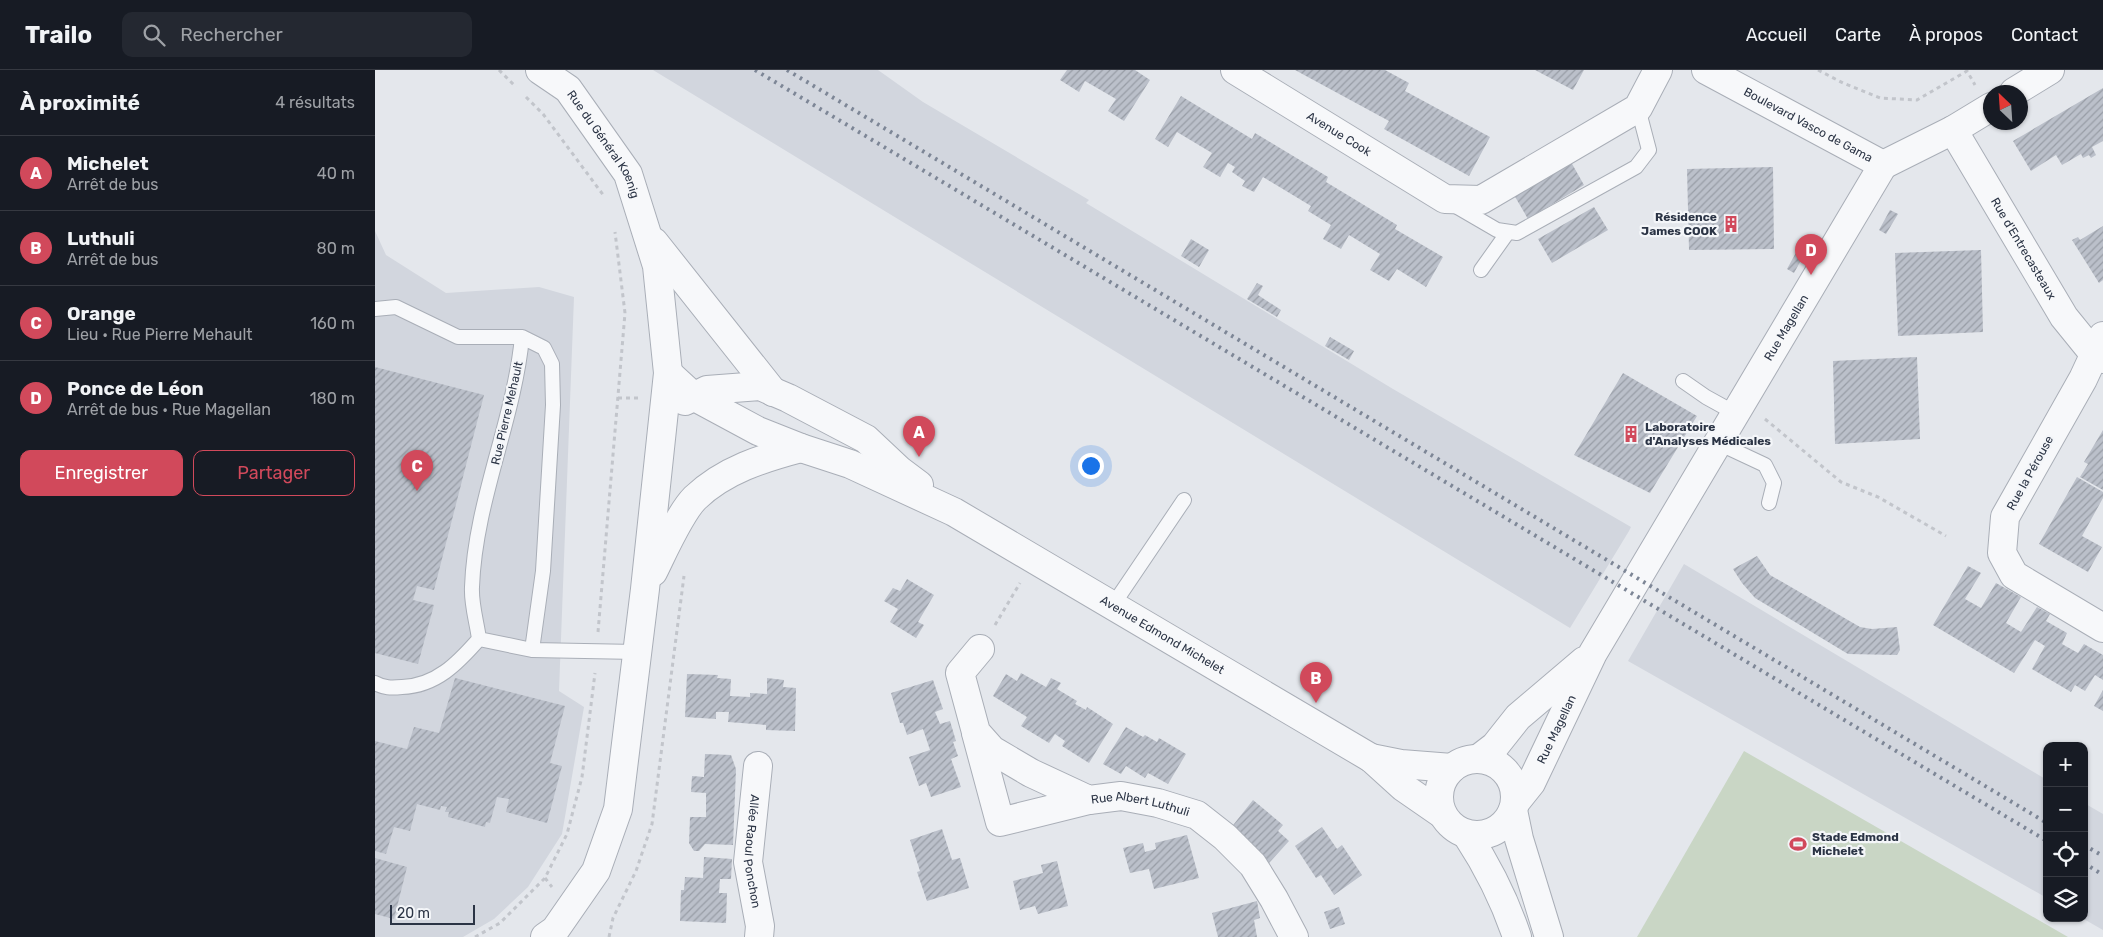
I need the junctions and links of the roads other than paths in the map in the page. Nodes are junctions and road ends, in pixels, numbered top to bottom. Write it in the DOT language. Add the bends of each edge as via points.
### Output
graph roads {
  1 [pos="539,70"];
  2 [pos="1235,70"];
  3 [pos="1658,70"];
  4 [pos="1706,70"];
  5 [pos="2050,70"];
  6 [pos="2025,85"];
  7 [pos="1638,108"];
  8 [pos="1983,112"];
  9 [pos="1953,130"];
  10 [pos="1883,166"];
  11 [pos="1445,199"];
  12 [pos="1508,232"];
  13 [pos="647,233"];
  14 [pos="1481,270"];
  15 [pos="375,309"];
  16 [pos="522,337"];
  17 [pos="2100,350"];
  18 [pos="668,373"];
  19 [pos="1683,381"];
  20 [pos="773,392"];
  21 [pos="693,396"];
  22 [pos="1735,413"];
  23 [pos="663,414"];
  24 [pos="1718,443"];
  25 [pos="801,448"];
  26 [pos="1184,500"];
  27 [pos="1769,503"];
  28 [pos="954,512"];
  29 [pos="645,589"];
  30 [pos="1113,605"];
  31 [pos="2103,628"];
  32 [pos="479,639"];
  33 [pos="980,649"];
  34 [pos="532,650"];
  35 [pos="637,652"];
  36 [pos="1593,653"];
  37 [pos="375,683"];
  38 [pos="976,732"];
  39 [pos="1371,758"];
  40 [pos="1479,758"];
  41 [pos="758,766"];
  42 [pos="1452,768"];
  43 [pos="1089,800"];
  44 [pos="1514,806"];
  45 [pos="1442,814"];
  46 [pos="1467,835"];
  47 [pos="553,935"];
  48 [pos="759,937"];
  49 [pos="1294,937"];
  50 [pos="1517,937"];
  51 [pos="1549,937"];
  1 -- 13 [label="street, Rue du Général Koenig" via="568,89 628,174"];
  2 -- 11 [label="street, Avenue Cook"];
  3 -- 7 [label="street"];
  4 -- 10 [label="street, Boulevard Vasco de Gama"];
  5 -- 6 [label="street"];
  7 -- 11 [label="street, Avenue Cook" via="1481,200"];
  7 -- 12 [label="lane" via="1649,150 1635,167 1517,233"];
  8 -- 9 [label="street, Boulevard Vasco de Gama"];
  9 -- 10 [label="street, Boulevard Vasco de Gama"];
  9 -- 17 [label="street, Rue d'Entrecasteaux" via="2064,317"];
  10 -- 22 [label="street, Rue Magellan"];
  11 -- 12 [label="lane, Avenue Cook" via="1497,230"];
  12 -- 14 [label="lane"];
  13 -- 18 [label="street" via="657,266"];
  13 -- 20 [label="street"];
  15 -- 16 [label="lane" via="396,308 458,337"];
  16 -- 32 [label="lane, Rue Pierre Mehault" via="519,366 477,539 472,588"];
  16 -- 34 [label="lane" via="545,348 552,364 553,405 543,571"];
  17 -- 31 [label="street, Rue la Pérouse" via="2005,518 2002,553 2014,576"];
  18 -- 21 [label="street"];
  18 -- 23 [label="street"];
  19 -- 22 [label="lane"];
  20 -- 21 [label="street" via="760,386 707,390"];
  20 -- 28 [label="street" via="866,439 899,470"];
  21 -- 23 [label="street"];
  21 -- 25 [label="street" via="758,431"];
  22 -- 24 [label="street, Rue Magellan"];
  23 -- 29 [label="street"];
  24 -- 27 [label="lane" via="1765,465 1774,484"];
  24 -- 36 [label="street, Rue Magellan"];
  25 -- 28 [label="street" via="850,464"];
  25 -- 29 [label="street" via="755,461 722,477 694,499 669,539"];
  26 -- 30 [label="lane"];
  28 -- 30 [label="street, Avenue Edmond Michelet"];
  29 -- 35 [label="street"];
  30 -- 39 [label="street, Avenue Edmond Michelet"];
  32 -- 34 [label="lane"];
  32 -- 37 [label="lane" via="457,664 415,687 384,688"];
  33 -- 38 [label="street, Rue Albert Luthuli" via="960,673"];
  34 -- 35 [label="lane"];
  35 -- 47 [label="street" via="618,809 596,872"];
  36 -- 40 [label="street, Rue Magellan" via="1518,717 1495,746"];
  36 -- 44 [label="street, Rue Magellan" via="1531,783"];
  38 -- 43 [label="street, Rue Albert Luthuli" via="992,750 1031,773"];
  38 -- 43 [label="street" via="1000,822"];
  39 -- 42 [label="street, Avenue Edmond Michelet"];
  39 -- 45 [label="street, Avenue Edmond Michelet" via="1403,787"];
  40 -- 42 [label="street"];
  40 -- 44 [label="street" via="1502,768 1510,778 1515,790"];
  41 -- 48 [label="street, Allée Raoul Ponchon" via="748,862 760,926"];
  42 -- 45 [label="street" via="1439,789"];
  43 -- 49 [label="street, Rue Albert Luthuli" via="1121,796 1197,815 1225,836 1253,865"];
  44 -- 46 [label="street" via="1500,828 1490,834"];
  44 -- 51 [label="street" via="1519,839"];
  45 -- 46 [label="street" via="1453,827"];
  46 -- 50 [label="street" via="1508,910"];
}
